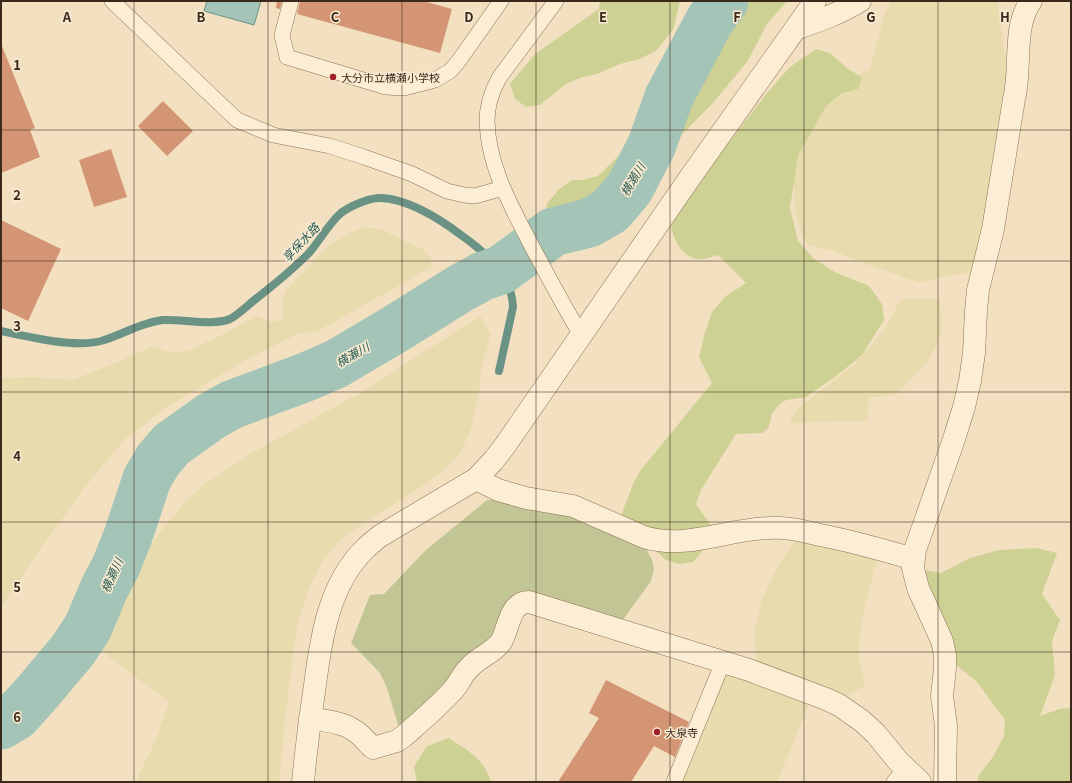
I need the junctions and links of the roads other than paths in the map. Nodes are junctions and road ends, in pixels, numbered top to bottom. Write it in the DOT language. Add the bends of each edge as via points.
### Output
graph roads {
  1 [pos="112,1"];
  2 [pos="291,1"];
  3 [pos="501,1"];
  4 [pos="556,1"];
  5 [pos="815,1"];
  6 [pos="860,1"];
  7 [pos="1030,1"];
  8 [pos="795,29"];
  9 [pos="503,188"];
  10 [pos="581,335"];
  11 [pos="476,479"];
  12 [pos="914,559"];
  13 [pos="723,662"];
  14 [pos="310,718"];
  15 [pos="907,777"];
  16 [pos="303,782"];
  17 [pos="674,782"];
  18 [pos="945,782"];
  1 -- 9 [label="lane" via="237,120 273,135 330,146 364,157 464,196 475,196"];
  2 -- 3 [label="lane" via="282,34 287,57 386,87 404,88 435,80 450,71"];
  4 -- 9 [label="lane" via="492,91 487,119 488,133"];
  5 -- 8 [label="street"];
  6 -- 8 [label="street" via="824,20"];
  7 -- 12 [label="street" via="1020,26 1018,85 993,229 978,290 970,381 954,439"];
  8 -- 10 [label="street"];
  9 -- 10 [label="lane" via="554,289"];
  10 -- 11 [label="street" via="504,447"];
  11 -- 12 [label="street" via="515,495 573,506 654,540 695,540 755,529 780,528 858,542"];
  11 -- 14 [label="street" via="380,536 349,569 333,600 325,625"];
  12 -- 18 [label="street" via="913,568 918,588 940,635 945,655 942,696 946,726"];
  13 -- 14 [label="street" via="548,607 524,602 511,614 500,642 494,649 469,667 455,688 397,741 373,748 348,727"];
  13 -- 15 [label="street" via="774,678 853,713 876,734"];
  13 -- 17 [label="lane"];
  14 -- 16 [label="street"];
}
